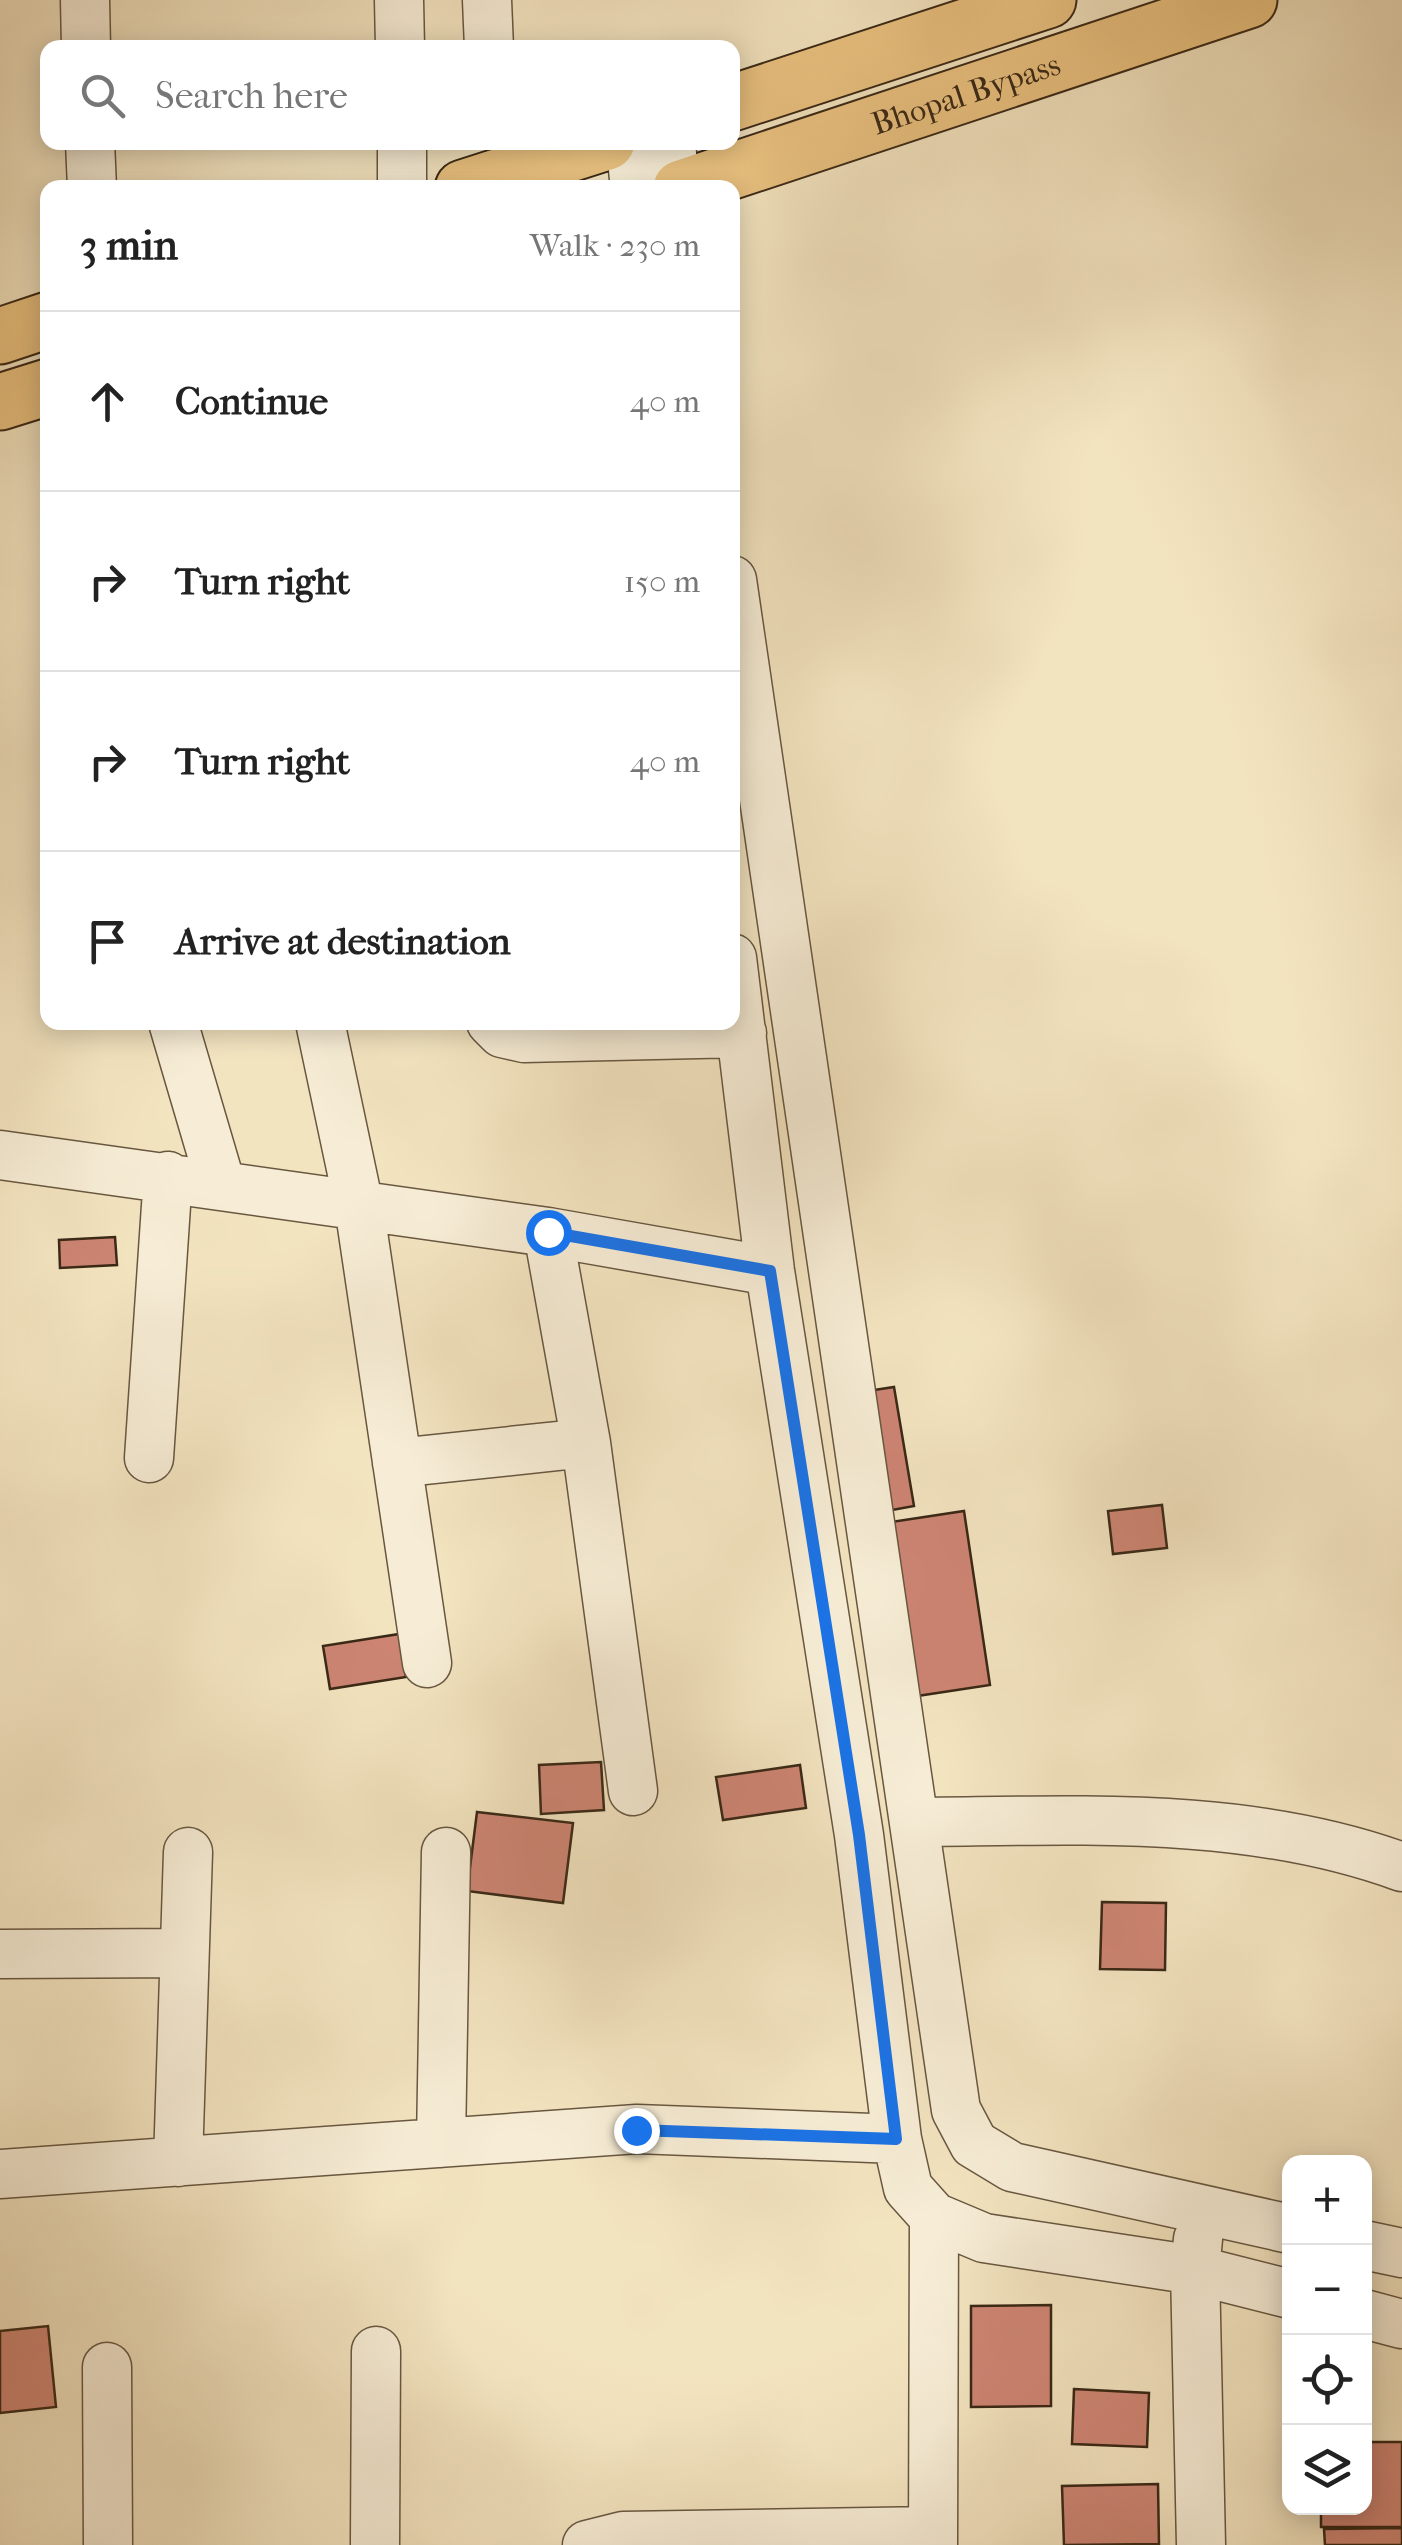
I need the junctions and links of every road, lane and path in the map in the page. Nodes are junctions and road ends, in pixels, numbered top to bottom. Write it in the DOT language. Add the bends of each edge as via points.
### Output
graph roads {
  1 [pos="85,0"];
  2 [pos="399,0"];
  3 [pos="487,0"];
  4 [pos="1048,0"];
  5 [pos="1249,0"];
  6 [pos="86,40"];
  7 [pos="400,40"];
  8 [pos="489,40"];
  9 [pos="740,101"];
  10 [pos="90,150"];
  11 [pos="402,150"];
  12 [pos="570,150"];
  13 [pos="631,150"];
  14 [pos="671,150"];
  15 [pos="483,169"];
  16 [pos="92,180"];
  17 [pos="402,180"];
  18 [pos="634,180"];
  19 [pos="677,180"];
  20 [pos="702,180"];
  21 [pos="40,323"];
  22 [pos="0,336"];
  23 [pos="40,390"];
  24 [pos="0,402"];
  25 [pos="740,635"];
  26 [pos="740,1019"];
  27 [pos="175,1030"];
  28 [pos="322,1030"];
  29 [pos="498,1030"];
  30 [pos="742,1034"];
  31 [pos="0,1155"];
  32 [pos="168,1176"];
  33 [pos="221,1185"];
  34 [pos="359,1206"];
  35 [pos="548,1232"];
  36 [pos="770,1271"];
  37 [pos="586,1442"];
  38 [pos="149,1458"];
  39 [pos="397,1463"];
  40 [pos="427,1663"];
  41 [pos="633,1791"];
  42 [pos="914,1822"];
  43 [pos="188,1852"];
  44 [pos="446,1852"];
  45 [pos="1402,1867"];
  46 [pos="184,1953"];
  47 [pos="0,1954"];
  48 [pos="896,2139"];
  49 [pos="441,2143"];
  50 [pos="178,2162"];
  51 [pos="0,2174"];
  52 [pos="1201,2209"];
  53 [pos="934,2217"];
  54 [pos="1282,2227"];
  55 [pos="1372,2247"];
  56 [pos="1402,2254"];
  57 [pos="1195,2270"];
  58 [pos="1282,2292"];
  59 [pos="1372,2316"];
  60 [pos="1402,2324"];
  61 [pos="376,2351"];
  62 [pos="106,2367"];
  63 [pos="933,2538"];
  64 [pos="108,2545"];
  65 [pos="375,2545"];
  66 [pos="587,2545"];
  67 [pos="1201,2545"];
  1 -- 6 [label="street"];
  2 -- 7 [label="street"];
  3 -- 8 [label="street"];
  4 -- 9 [label="main road, Bhopal Bypass"];
  5 -- 20 [label="main road, Bhopal Bypass"];
  10 -- 16 [label="street"];
  11 -- 17 [label="street"];
  12 -- 15 [label="main road"];
  13 -- 18 [label="street"];
  14 -- 19 [label="street"];
  21 -- 22 [label="main road"];
  23 -- 24 [label="main road"];
  25 -- 42 [label="street"];
  26 -- 30 [label="street"];
  27 -- 33 [label="street"];
  28 -- 34 [label="street"];
  29 -- 30 [label="street" via="524,1038"];
  30 -- 36 [label="street"];
  31 -- 32 [label="street"];
  32 -- 33 [label="street"];
  32 -- 38 [label="street"];
  33 -- 34 [label="street"];
  34 -- 35 [label="street"];
  34 -- 39 [label="street"];
  35 -- 36 [label="street"];
  35 -- 37 [label="street"];
  36 -- 48 [label="street" via="859,1835"];
  37 -- 39 [label="street"];
  37 -- 41 [label="street"];
  39 -- 40 [label="street"];
  42 -- 45 [label="street" via="1153,1820 1265,1833 1359,1851"];
  42 -- 52 [label="street" via="956,2110 974,2144 1012,2168"];
  43 -- 46 [label="street"];
  44 -- 49 [label="street"];
  46 -- 47 [label="street"];
  46 -- 50 [label="street"];
  48 -- 49 [label="street" via="636,2130"];
  48 -- 53 [label="street" via="908,2188"];
  49 -- 50 [label="street"];
  50 -- 51 [label="street"];
  52 -- 54 [label="street"];
  52 -- 57 [label="street"];
  53 -- 57 [label="street" via="984,2238"];
  53 -- 63 [label="street"];
  55 -- 56 [label="street"];
  57 -- 58 [label="street"];
  57 -- 67 [label="street"];
  59 -- 60 [label="street"];
  61 -- 65 [label="street"];
  62 -- 64 [label="street"];
  63 -- 66 [label="street" via="623,2536"];
}
